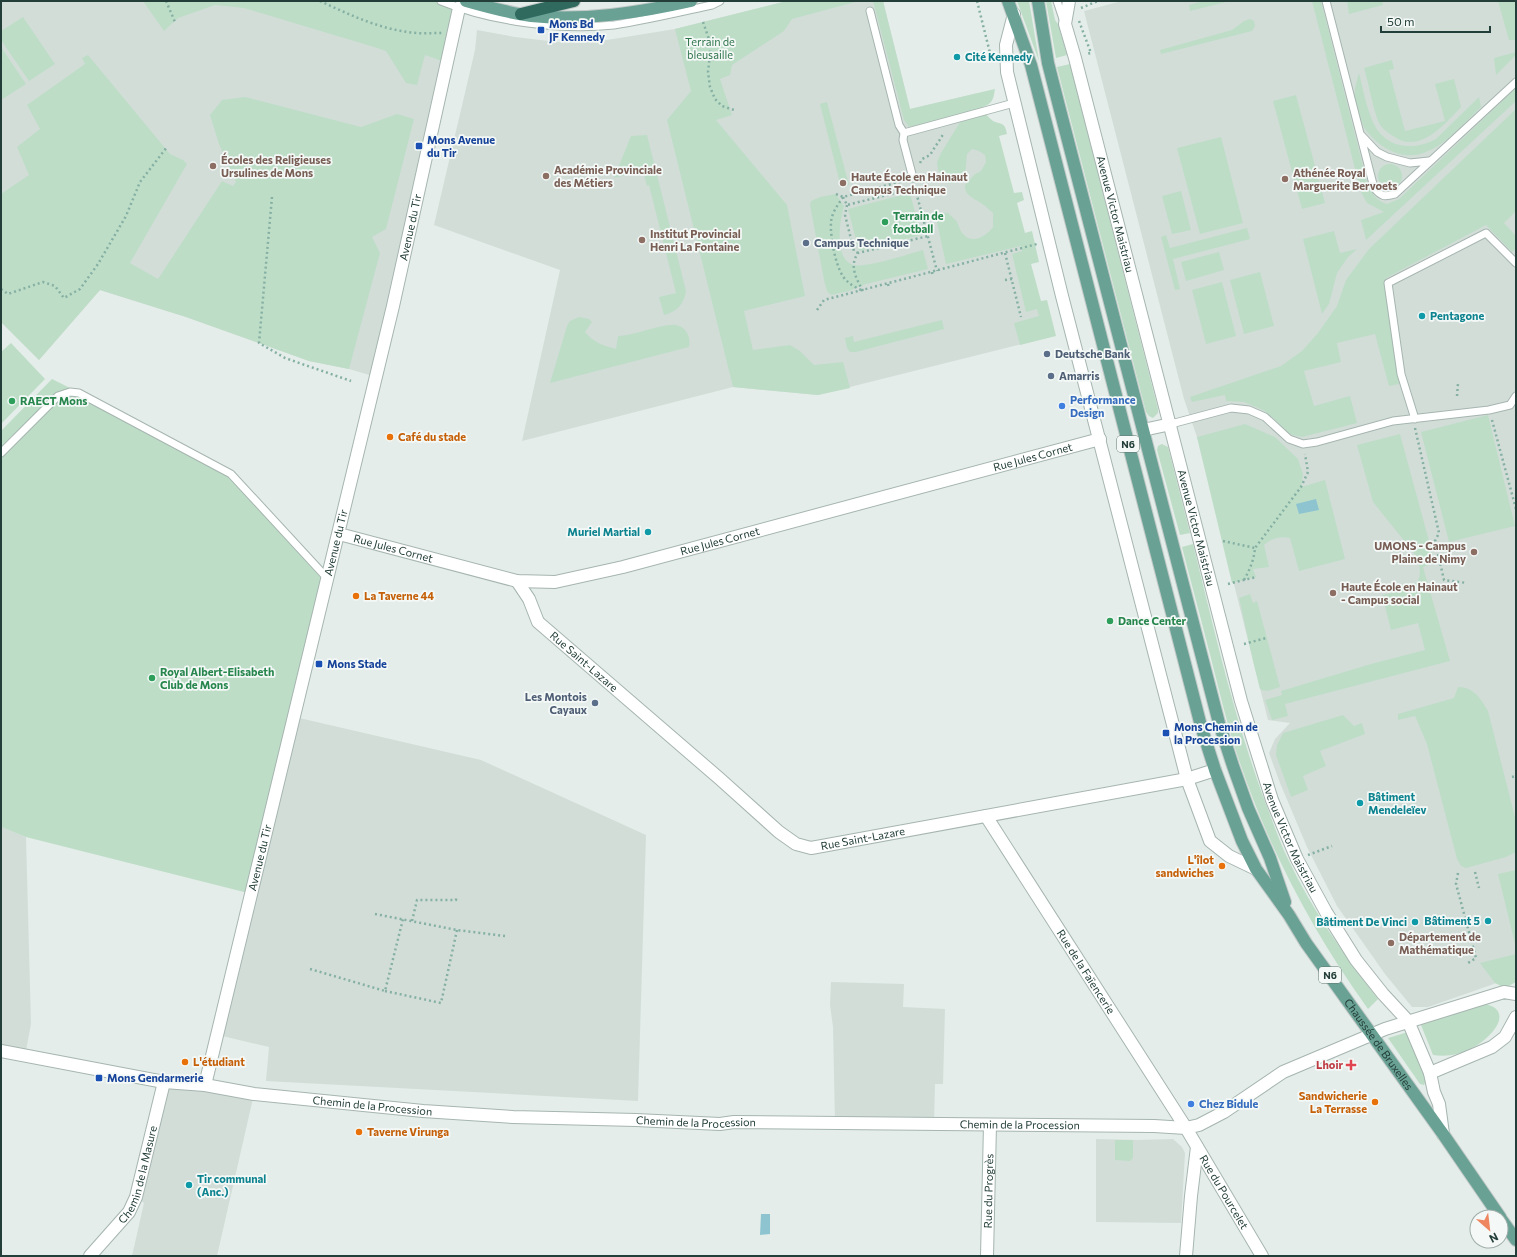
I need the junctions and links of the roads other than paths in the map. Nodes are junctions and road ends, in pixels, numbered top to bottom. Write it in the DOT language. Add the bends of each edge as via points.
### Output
graph roads {
  1 [pos="441,1"];
  2 [pos="574,1"];
  3 [pos="691,1"];
  4 [pos="720,1"];
  5 [pos="727,1"];
  6 [pos="1003,1"];
  7 [pos="1008,1"];
  8 [pos="1038,1"];
  9 [pos="1057,1"];
  10 [pos="1069,1"];
  11 [pos="1326,1"];
  12 [pos="464,3"];
  13 [pos="712,5"];
  14 [pos="870,11"];
  15 [pos="521,14"];
  16 [pos="1014,14"];
  17 [pos="502,18"];
  18 [pos="1065,24"];
  19 [pos="1516,82"];
  20 [pos="1014,103"];
  21 [pos="904,133"];
  22 [pos="1361,135"];
  23 [pos="1429,161"];
  24 [pos="913,178"];
  25 [pos="1516,263"];
  26 [pos="1516,396"];
  27 [pos="1513,404"];
  28 [pos="1415,419"];
  29 [pos="1170,424"];
  30 [pos="1143,430"];
  31 [pos="1100,439"];
  32 [pos="1,452"];
  33 [pos="338,534"];
  34 [pos="328,579"];
  35 [pos="517,581"];
  36 [pos="1215,770"];
  37 [pos="1187,779"];
  38 [pos="986,816"];
  39 [pos="1256,869"];
  40 [pos="1289,915"];
  41 [pos="1516,994"];
  42 [pos="1516,1017"];
  43 [pos="1408,1021"];
  44 [pos="1371,1034"];
  45 [pos="1,1051"];
  46 [pos="1430,1073"];
  47 [pos="164,1082"];
  48 [pos="205,1085"];
  49 [pos="990,1125"];
  50 [pos="1186,1128"];
  51 [pos="1443,1134"];
  52 [pos="1197,1147"];
  53 [pos="1494,1209"];
  54 [pos="1509,1230"];
  55 [pos="1516,1240"];
  56 [pos="90,1256"];
  57 [pos="987,1256"];
  58 [pos="1186,1256"];
  59 [pos="1262,1256"];
  1 -- 12 [label="lane"];
  2 -- 15 [label="highway"];
  3 -- 15 [label="main road" via="614,15 574,18"];
  4 -- 13 [label="lane"];
  5 -- 13 [label="lane"];
  6 -- 16 [label="main road"];
  7 -- 16 [label="main road, N6"];
  8 -- 30 [label="main road, N6" via="1057,99"];
  9 -- 18 [label="lane"];
  10 -- 18 [label="street, Avenue Victor Maistriau"];
  11 -- 22 [label="lane"];
  12 -- 15 [label="main road"];
  12 -- 17 [label="lane"];
  12 -- 33 [label="street, Avenue du Tir" via="452,42 393,306"];
  13 -- 17 [label="lane" via="613,25 574,26"];
  14 -- 21 [label="lane" via="899,125"];
  15 -- 17 [label="lane"];
  16 -- 20 [label="street" via="1005,58"];
  16 -- 36 [label="main road, N6" via="1031,65 1201,726"];
  18 -- 29 [label="street, Avenue Victor Maistriau"];
  19 -- 23 [label="lane"];
  20 -- 21 [label="lane"];
  20 -- 31 [label="street"];
  21 -- 24 [label="lane" via="903,140"];
  22 -- 23 [label="lane" via="1377,152 1387,157 1410,163"];
  22 -- 23 [label="lane" via="1374,188 1379,194 1395,194"];
  25 -- 28 [label="lane" via="1486,233 1388,283 1401,374"];
  26 -- 27 [label="lane"];
  27 -- 28 [label="lane" via="1489,410"];
  28 -- 29 [label="lane" via="1393,421 1303,444 1290,439 1265,418 1249,410 1231,408"];
  29 -- 30 [label="street"];
  29 -- 43 [label="street, Avenue Victor Maistriau" via="1251,734 1272,800 1297,859 1326,912 1356,960"];
  30 -- 40 [label="main road, N6" via="1219,723 1232,766 1270,858"];
  31 -- 35 [label="street, Rue Jules Cornet" via="623,567 555,582"];
  31 -- 37 [label="street"];
  32 -- 34 [label="lane" via="58,396 79,392 231,474"];
  33 -- 34 [label="street, Avenue du Tir"];
  33 -- 35 [label="street, Rue Jules Cornet"];
  34 -- 48 [label="street, Avenue du Tir"];
  35 -- 38 [label="street, Rue Saint-Lazare" via="529,599 538,622 796,844 811,848"];
  36 -- 37 [label="street, Rue Saint-Lazare"];
  36 -- 39 [label="main road, N6" via="1242,841"];
  37 -- 38 [label="street, Rue Saint-Lazare"];
  37 -- 39 [label="street" via="1210,840 1229,856"];
  38 -- 50 [label="street, Rue de la Faïencerie"];
  39 -- 40 [label="main road, N6"];
  40 -- 44 [label="main road, Chaussée de Bruxelles / N6"];
  41 -- 43 [label="street, Chemin de la Procession" via="1504,992"];
  42 -- 46 [label="street" via="1505,1037 1492,1047"];
  43 -- 44 [label="street, Chemin de la Procession"];
  43 -- 46 [label="street, Chaussée de Bruxelles"];
  44 -- 50 [label="street, Chemin de la Procession" via="1283,1072 1214,1118"];
  44 -- 51 [label="main road, Chaussée de Bruxelles / N6"];
  45 -- 47 [label="street, Chemin de la Procession"];
  46 -- 51 [label="street, Chaussée de Bruxelles" via="1439,1104"];
  47 -- 48 [label="street, Chemin de la Procession"];
  47 -- 56 [label="street, Chemin de la Masure" via="136,1197 129,1212"];
  48 -- 49 [label="street, Chemin de la Procession" via="254,1094 513,1117 720,1124 734,1122"];
  49 -- 50 [label="street, Chemin de la Procession"];
  49 -- 57 [label="street, Rue du Progrès"];
  50 -- 52 [label="street, Rue du Pourcelet"];
  51 -- 53 [label="main road, Chaussée de Bruxelles / N6"];
  52 -- 58 [label="street"];
  52 -- 59 [label="street, Rue du Pourcelet"];
  54 -- 55 [label="main road, Chaussée de Bruxelles / N6"];
}
